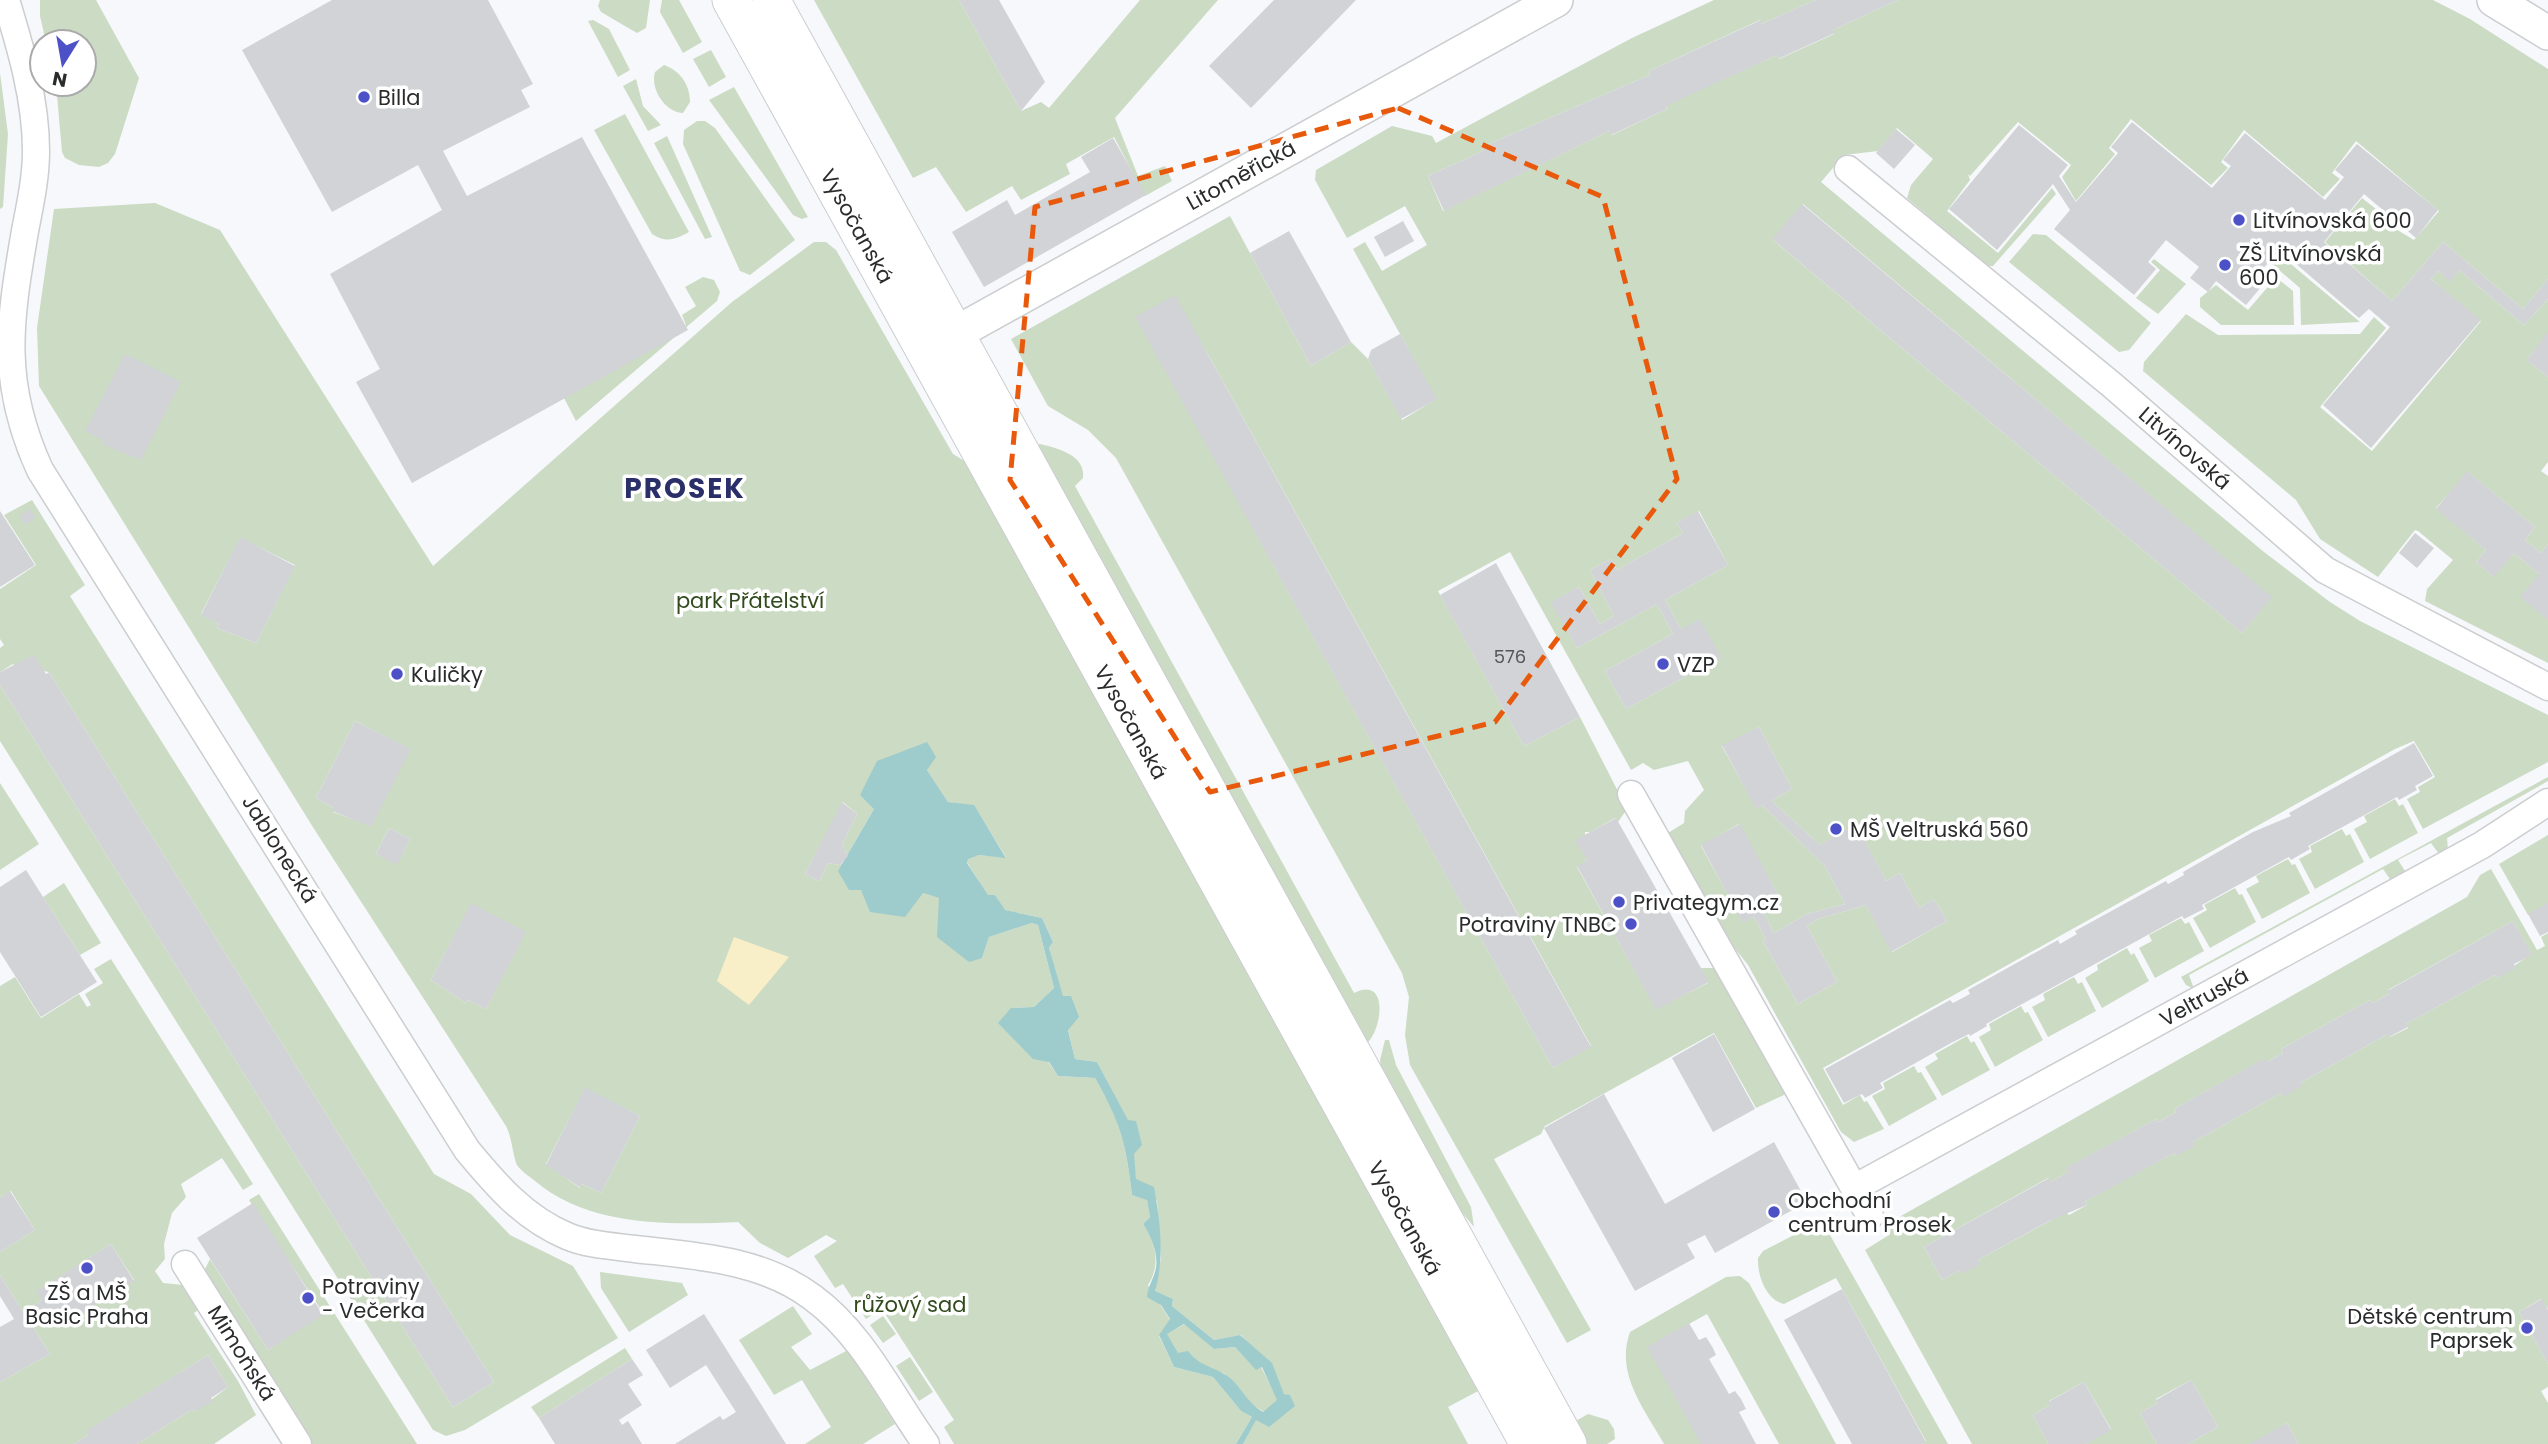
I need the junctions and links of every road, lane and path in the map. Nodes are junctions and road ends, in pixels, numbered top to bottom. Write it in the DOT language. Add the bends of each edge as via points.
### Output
graph roads {
  1 [pos="5,0"];
  2 [pos="731,0"];
  3 [pos="771,0"];
  4 [pos="1556,0"];
  5 [pos="2494,0"];
  6 [pos="2548,33"];
  7 [pos="1848,169"];
  8 [pos="940,342"];
  9 [pos="2548,687"];
  10 [pos="1631,794"];
  11 [pos="2548,802"];
  12 [pos="1856,1186"];
  13 [pos="1871,1216"];
  14 [pos="185,1264"];
  15 [pos="298,1444"];
  16 [pos="926,1444"];
  17 [pos="1529,1444"];
  18 [pos="1568,1444"];
  1 -- 16 [label="street, Jablonecká" via="33,111 36,153 10,350 13,396 24,436 40,470 467,1150 525,1212 566,1236 590,1244 721,1259 777,1277 811,1296 853,1336"];
  2 -- 8 [label="main road, Vysočanská"];
  3 -- 8 [label="main road, Vysočanská"];
  4 -- 8 [label="street, Litoměřická"];
  5 -- 6 [label="street"];
  7 -- 9 [label="street, Litvínovská" via="2112,384 2325,570"];
  8 -- 17 [label="main road, Vysočanská"];
  8 -- 18 [label="main road, Vysočanská"];
  10 -- 12 [label="street"];
  11 -- 12 [label="street, Veltruská" via="2469,852"];
  12 -- 13 [label="street"];
  14 -- 15 [label="street, Mimoňská"];
}
